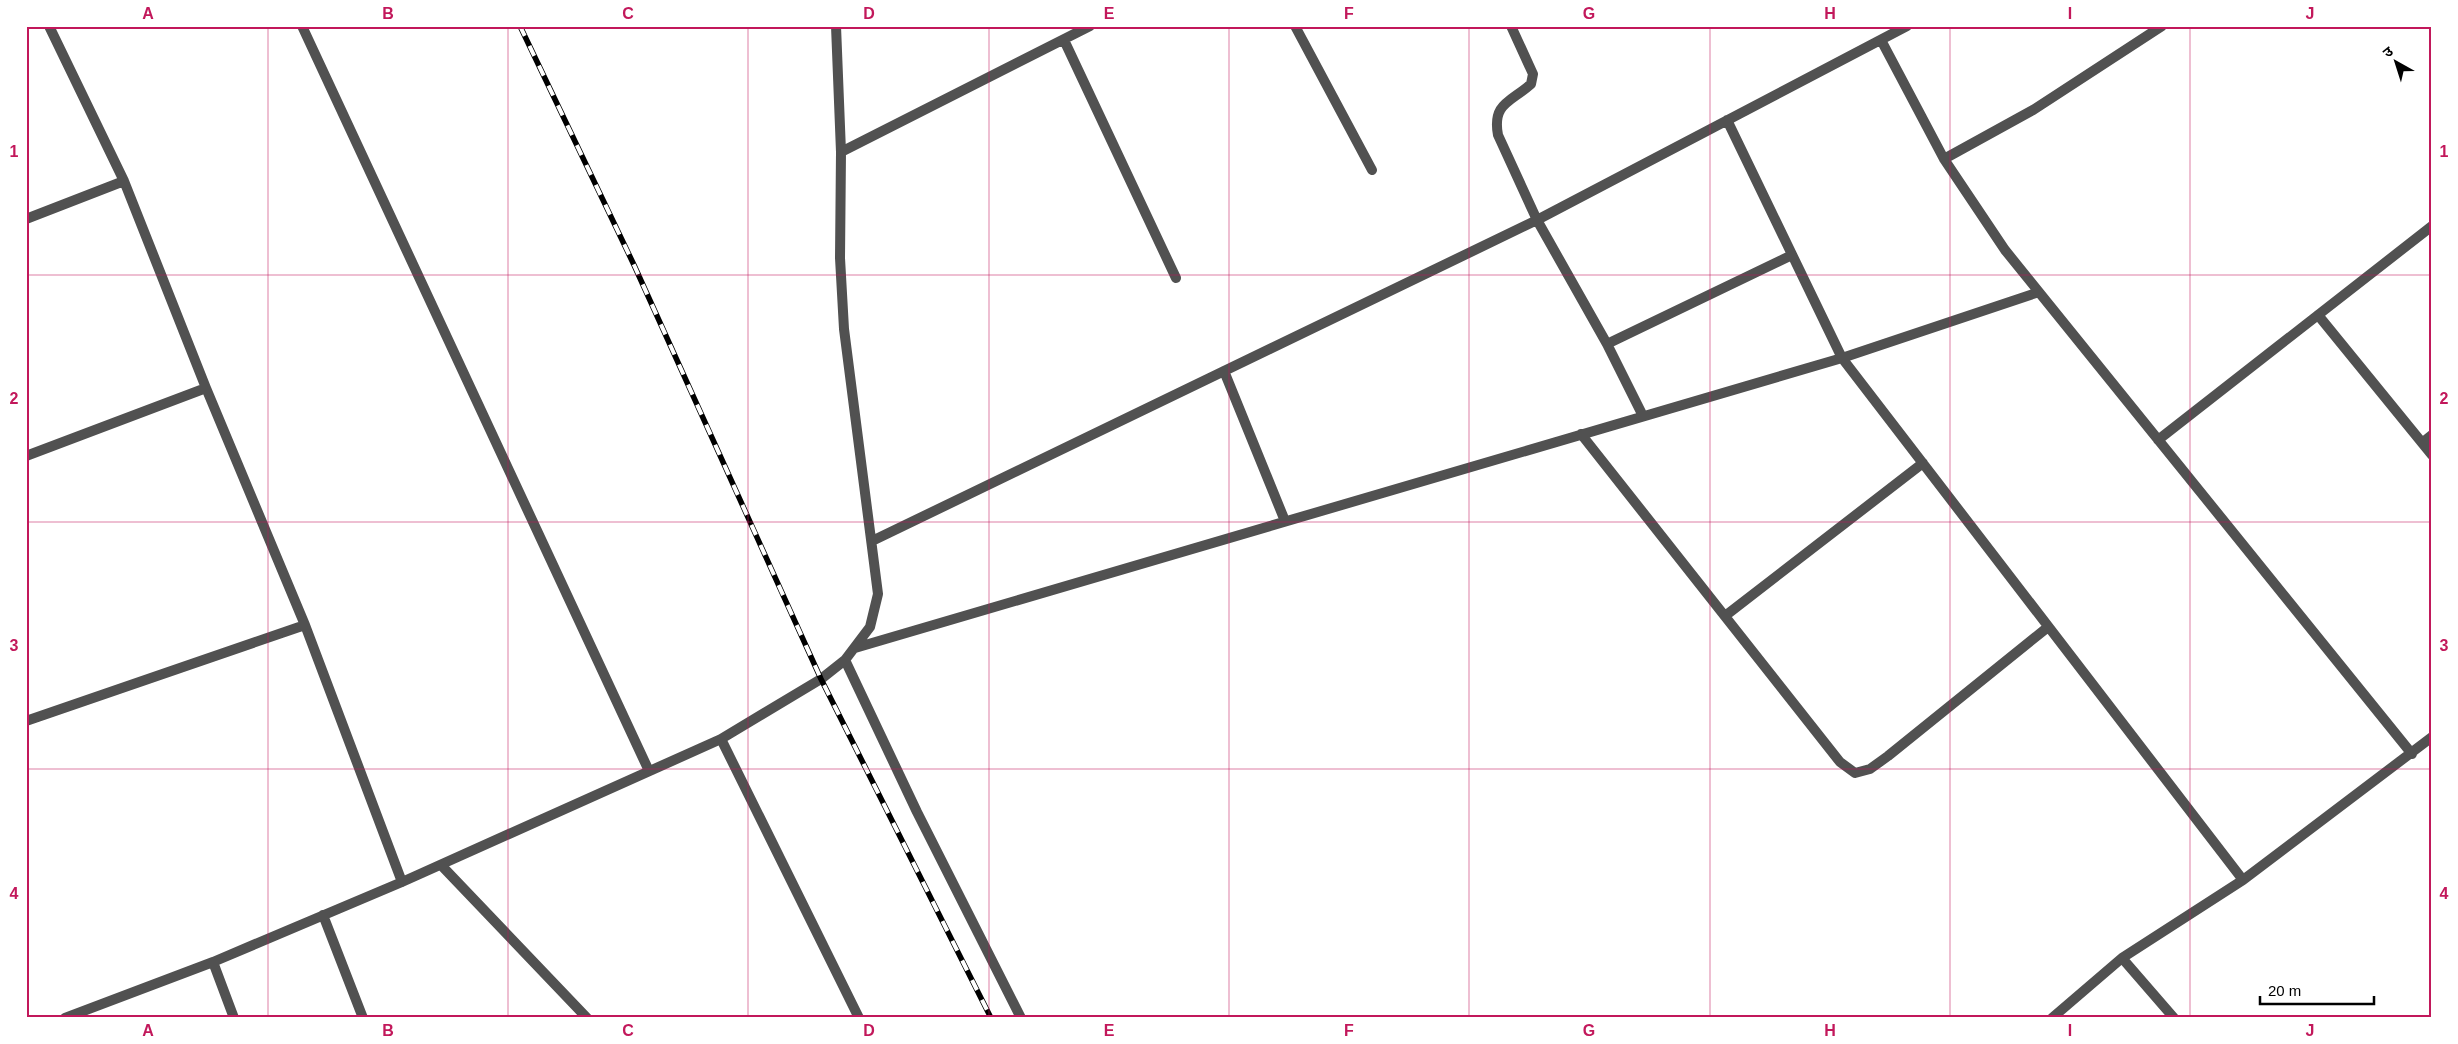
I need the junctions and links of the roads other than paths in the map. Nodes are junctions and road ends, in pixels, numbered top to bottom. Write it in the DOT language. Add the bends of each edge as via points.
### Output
graph roads {
  1 [pos="49,26"];
  2 [pos="302,26"];
  3 [pos="836,26"];
  4 [pos="1090,26"];
  5 [pos="1295,26"];
  6 [pos="1511,26"];
  7 [pos="1907,26"];
  8 [pos="2162,26"];
  9 [pos="1064,40"];
  10 [pos="1881,40"];
  11 [pos="1727,120"];
  12 [pos="841,152"];
  13 [pos="1944,159"];
  14 [pos="1372,170"];
  15 [pos="124,181"];
  16 [pos="26,219"];
  17 [pos="1537,220"];
  18 [pos="2432,226"];
  19 [pos="1792,255"];
  20 [pos="1176,278"];
  21 [pos="2039,292"];
  22 [pos="2318,315"];
  23 [pos="1607,344"];
  24 [pos="1842,358"];
  25 [pos="1224,371"];
  26 [pos="206,388"];
  27 [pos="1643,416"];
  28 [pos="1581,434"];
  29 [pos="2432,435"];
  30 [pos="2158,440"];
  31 [pos="2422,443"];
  32 [pos="2432,455"];
  33 [pos="26,456"];
  34 [pos="1922,463"];
  35 [pos="1285,521"];
  36 [pos="872,541"];
  37 [pos="1725,616"];
  38 [pos="305,625"];
  39 [pos="2048,627"];
  40 [pos="855,648"];
  41 [pos="845,660"];
  42 [pos="26,721"];
  43 [pos="2432,737"];
  44 [pos="721,739"];
  45 [pos="2412,754"];
  46 [pos="649,771"];
  47 [pos="441,865"];
  48 [pos="2243,880"];
  49 [pos="402,882"];
  50 [pos="323,916"];
  51 [pos="2122,958"];
  52 [pos="213,962"];
  53 [pos="2056,1016"];
  54 [pos="65,1018"];
  55 [pos="234,1018"];
  56 [pos="363,1018"];
  57 [pos="587,1018"];
  58 [pos="859,1018"];
  59 [pos="1021,1018"];
  60 [pos="2174,1018"];
  1 -- 15 [label="street"];
  2 -- 46 [label="street"];
  3 -- 12 [label="street"];
  4 -- 9 [label="street"];
  5 -- 14 [label="street"];
  6 -- 17 [label="street" via="1533,74 1532,84 1499,109 1496,121 1498,135"];
  7 -- 10 [label="street"];
  8 -- 13 [label="street" via="2034,110"];
  9 -- 12 [label="street"];
  9 -- 20 [label="street"];
  10 -- 11 [label="street"];
  10 -- 13 [label="street"];
  11 -- 17 [label="street"];
  11 -- 19 [label="street"];
  12 -- 36 [label="street" via="840,258 844,329"];
  13 -- 21 [label="street" via="2005,250"];
  15 -- 16 [label="street"];
  15 -- 26 [label="street"];
  17 -- 23 [label="street"];
  17 -- 25 [label="street"];
  18 -- 22 [label="street"];
  19 -- 23 [label="street"];
  19 -- 24 [label="street"];
  21 -- 24 [label="street"];
  21 -- 30 [label="street"];
  22 -- 30 [label="street"];
  22 -- 31 [label="street"];
  23 -- 27 [label="street"];
  24 -- 27 [label="street"];
  24 -- 34 [label="street"];
  25 -- 35 [label="street"];
  25 -- 36 [label="street"];
  26 -- 33 [label="street"];
  26 -- 38 [label="street"];
  27 -- 28 [label="street"];
  28 -- 35 [label="street"];
  28 -- 37 [label="street"];
  29 -- 31 [label="street"];
  30 -- 45 [label="street"];
  31 -- 32 [label="street"];
  34 -- 37 [label="street"];
  34 -- 39 [label="street"];
  35 -- 40 [label="street"];
  36 -- 40 [label="street" via="878,594 870,627"];
  37 -- 39 [label="street" via="1840,762 1855,773 1870,769 1888,756"];
  38 -- 42 [label="street"];
  38 -- 49 [label="street"];
  39 -- 48 [label="street"];
  40 -- 41 [label="street"];
  41 -- 44 [label="street" via="820,680"];
  41 -- 59 [label="street"];
  43 -- 45 [label="street"];
  44 -- 46 [label="street"];
  44 -- 58 [label="street"];
  45 -- 48 [label="street"];
  46 -- 47 [label="street"];
  47 -- 49 [label="street"];
  47 -- 57 [label="street"];
  48 -- 51 [label="street"];
  49 -- 50 [label="street"];
  50 -- 52 [label="street"];
  50 -- 56 [label="street"];
  51 -- 53 [label="street"];
  51 -- 60 [label="street"];
  52 -- 54 [label="street"];
  52 -- 55 [label="street"];
}
